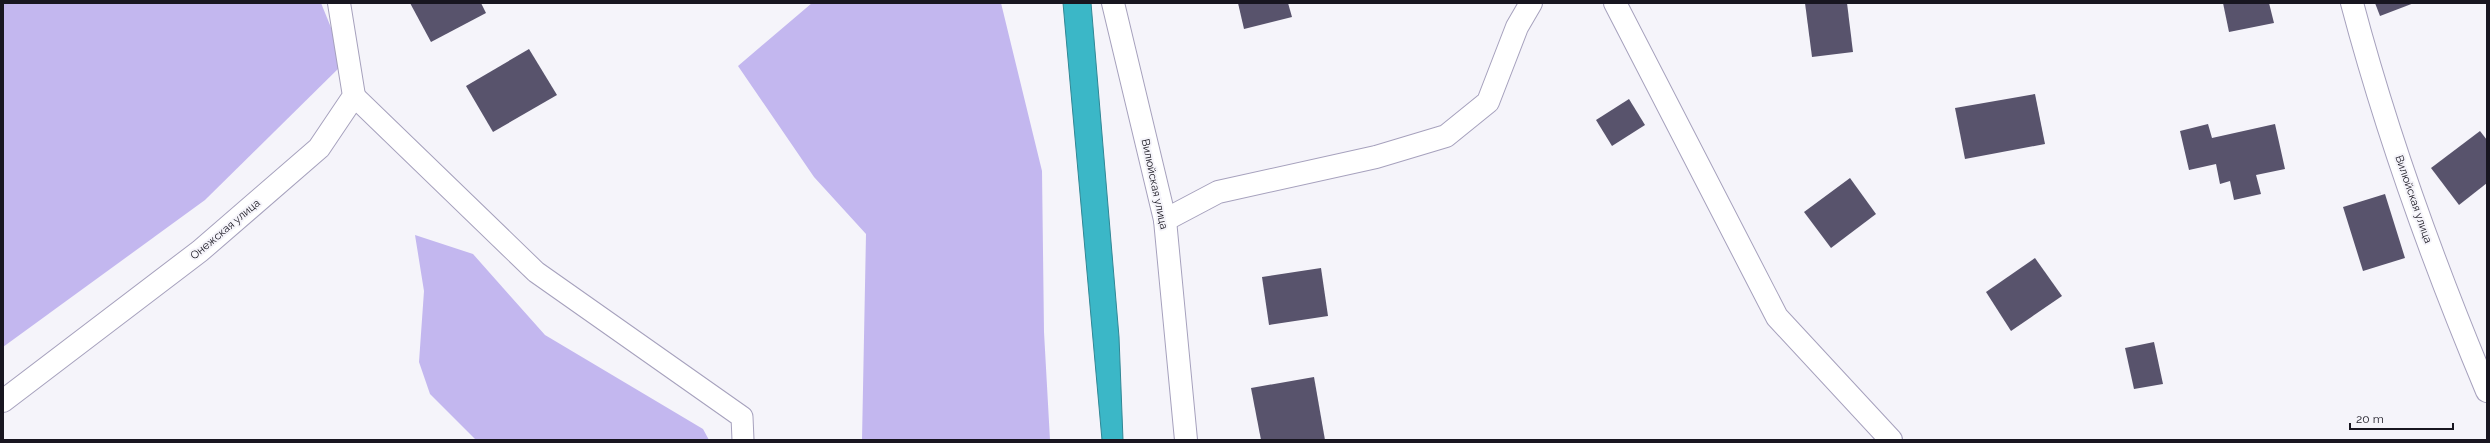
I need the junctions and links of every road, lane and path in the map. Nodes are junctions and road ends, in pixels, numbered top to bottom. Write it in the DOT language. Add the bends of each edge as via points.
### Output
graph roads {
  1 [pos="339,3"];
  2 [pos="1113,3"];
  3 [pos="1531,3"];
  4 [pos="1615,3"];
  5 [pos="2352,3"];
  6 [pos="354,96"];
  7 [pos="1165,220"];
  8 [pos="2487,391"];
  9 [pos="3,401"];
  10 [pos="743,440"];
  11 [pos="1186,440"];
  12 [pos="1891,440"];
  1 -- 6 [label="street"];
  2 -- 7 [label="street, Вилюйская улица"];
  3 -- 7 [label="street" via="1517,26 1488,102 1446,136 1376,157 1218,192"];
  4 -- 12 [label="street" via="1777,317"];
  5 -- 8 [label="street, Вилюйская улица" via="2373,79 2422,224"];
  6 -- 9 [label="street, Онежская улица" via="319,148 200,251"];
  6 -- 10 [label="lane" via="536,272 742,417"];
  7 -- 11 [label="street, Вилюйская улица"];
}
